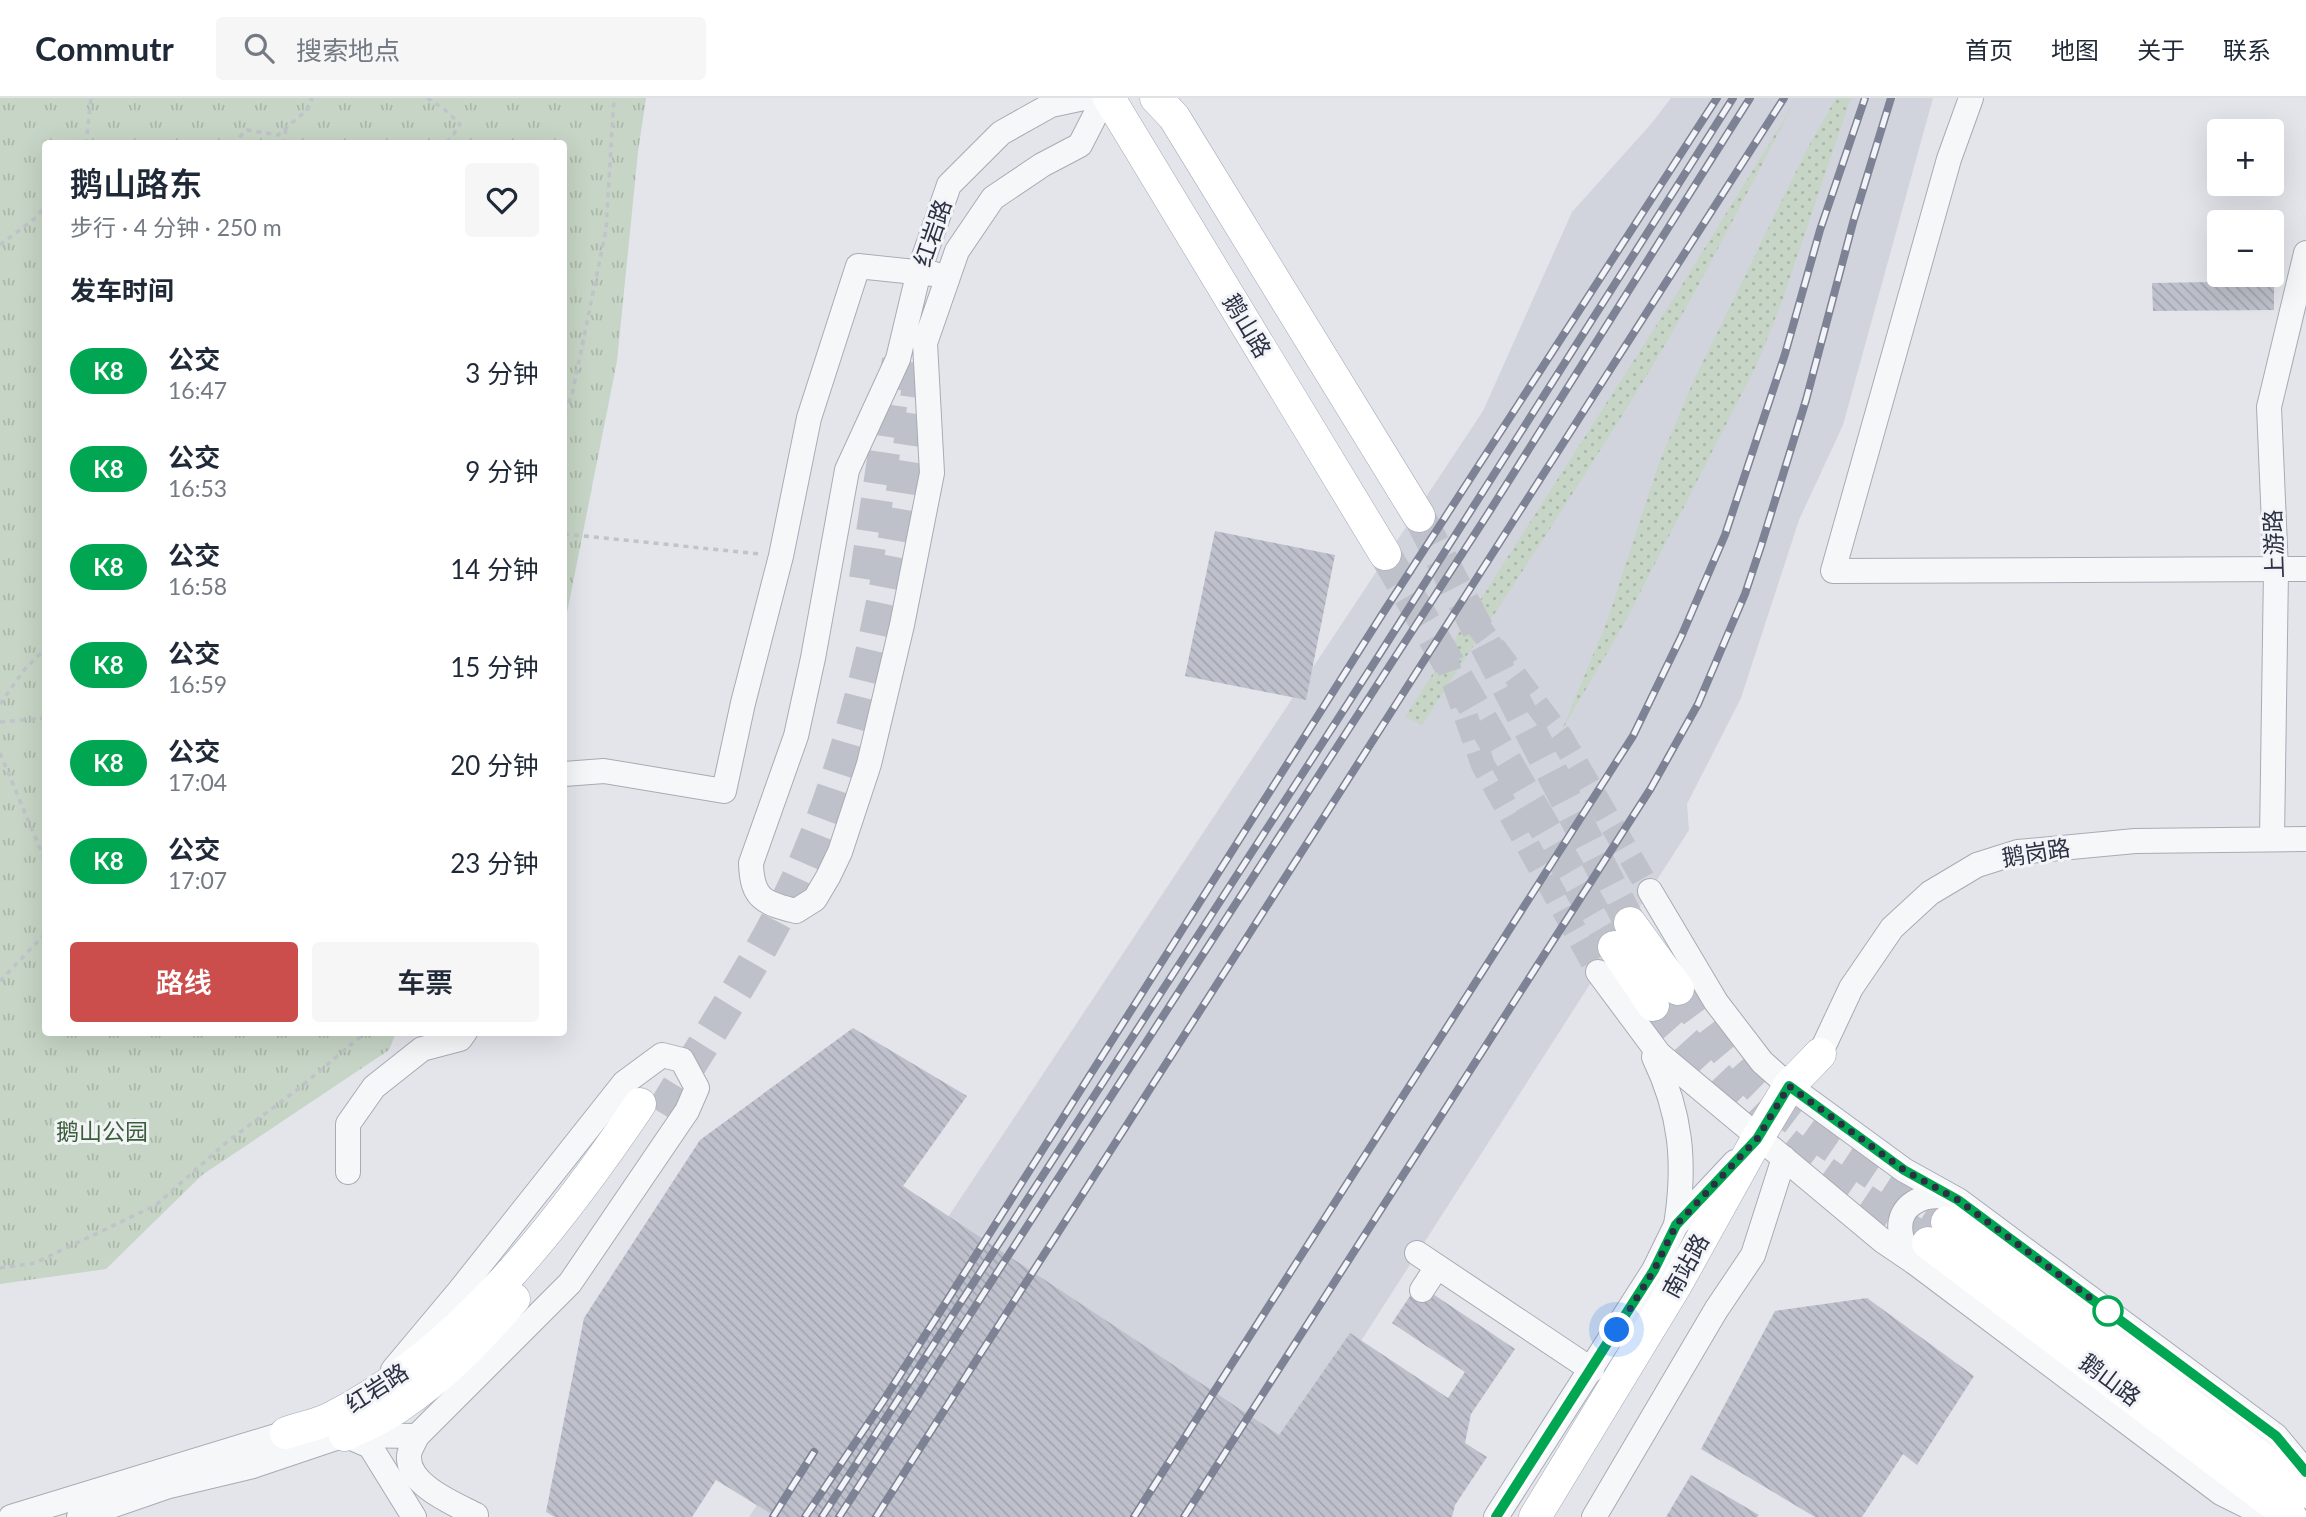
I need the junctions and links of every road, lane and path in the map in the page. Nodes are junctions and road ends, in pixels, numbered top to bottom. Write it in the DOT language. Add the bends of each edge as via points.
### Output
graph roads {
  1 [pos="91,98"];
  2 [pos="312,98"];
  3 [pos="428,98"];
  4 [pos="614,98"];
  5 [pos="1084,98"];
  6 [pos="1107,98"];
  7 [pos="1156,98"];
  8 [pos="1971,98"];
  9 [pos="286,128"];
  10 [pos="86,140"];
  11 [pos="236,140"];
  12 [pos="284,140"];
  13 [pos="449,140"];
  14 [pos="42,210"];
  15 [pos="0,245"];
  16 [pos="2306,253"];
  17 [pos="919,271"];
  18 [pos="949,276"];
  19 [pos="567,406"];
  20 [pos="1419,516"];
  21 [pos="567,534"];
  22 [pos="1385,554"];
  23 [pos="781,556"];
  24 [pos="2306,569"];
  25 [pos="2276,570"];
  26 [pos="42,652"];
  27 [pos="0,704"];
  28 [pos="42,718"];
  29 [pos="0,722"];
  30 [pos="0,753"];
  31 [pos="567,774"];
  32 [pos="2272,839"];
  33 [pos="2306,839"];
  34 [pos="42,853"];
  35 [pos="1650,891"];
  36 [pos="42,937"];
  37 [pos="1614,947"];
  38 [pos="0,981"];
  39 [pos="1665,997"];
  40 [pos="361,1036"];
  41 [pos="462,1036"];
  42 [pos="1646,1040"];
  43 [pos="1820,1054"];
  44 [pos="1789,1086"];
  45 [pos="650,1108"];
  46 [pos="1757,1139"];
  47 [pos="1784,1158"];
  48 [pos="348,1172"];
  49 [pos="1676,1225"];
  50 [pos="1937,1232"];
  51 [pos="0,1268"];
  52 [pos="1422,1290"];
  53 [pos="1592,1370"];
  54 [pos="386,1399"];
  55 [pos="286,1433"];
  56 [pos="345,1435"];
  57 [pos="418,1436"];
  58 [pos="2306,1472"];
  59 [pos="388,1473"];
  60 [pos="2306,1492"];
  61 [pos="10,1517"];
  62 [pos="79,1517"];
  63 [pos="414,1517"];
  64 [pos="475,1517"];
  65 [pos="1496,1517"];
  66 [pos="1535,1517"];
  67 [pos="1594,1517"];
  68 [pos="2269,1517"];
  69 [pos="2291,1517"];
  1 -- 10 [label="path"];
  2 -- 9 [label="path" via="308,109"];
  3 -- 13 [label="path" via="460,124"];
  4 -- 19 [label="path" via="606,230"];
  5 -- 17 [label="street, 红岩路" via="1051,105 1001,133 949,185"];
  6 -- 18 [label="street, 红岩路" via="1080,145 1042,164 993,198 957,251"];
  6 -- 22 [label="main road, 鹅山路"];
  7 -- 20 [label="main road, 鹅山路" via="1174,117"];
  8 -- 25 [label="street" via="1949,159 1833,571"];
  9 -- 11 [label="path" via="278,135 247,130"];
  9 -- 12 [label="path"];
  14 -- 15 [label="path"];
  16 -- 25 [label="street, 上游路" via="2269,407"];
  17 -- 18 [label="street"];
  17 -- 18 [label="street, 红岩路" via="898,359 847,470 796,736 751,863 757,894 771,905 796,911 815,899 839,852 869,764 932,473 925,343"];
  17 -- 23 [label="street" via="858,266 809,418"];
  21 -- 23 [label="path"];
  23 -- 31 [label="street" via="724,791 604,771"];
  24 -- 25 [label="street"];
  25 -- 32 [label="street, 上游路"];
  26 -- 27 [label="path"];
  28 -- 29 [label="path"];
  30 -- 34 [label="path"];
  32 -- 33 [label="street, 鹅岗路"];
  32 -- 43 [label="street, 鹅岗路" via="2135,841 2018,852 1977,865 1930,892 1892,928 1851,988"];
  35 -- 44 [label="street" via="1716,1002 1762,1062"];
  36 -- 38 [label="path"];
  37 -- 39 [label="main road"];
  37 -- 42 [label="street"];
  40 -- 51 [label="path" via="228,1141 156,1205 35,1264"];
  41 -- 48 [label="street" via="422,1049 374,1087 348,1124"];
  42 -- 46 [label="street"];
  42 -- 49 [label="street" via="1678,1121 1680,1200"];
  43 -- 44 [label="main road, 南站路"];
  44 -- 46 [label="main road, 南站路"];
  44 -- 50 [label="street" via="1904,1170"];
  45 -- 54 [label="main road, 红岩路" via="531,1281 439,1377"];
  46 -- 47 [label="street"];
  46 -- 49 [label="street"];
  46 -- 66 [label="main road, 南站路" via="1676,1286"];
  47 -- 50 [label="street" via="1882,1241"];
  47 -- 67 [label="street" via="1753,1255"];
  49 -- 53 [label="street" via="1654,1270"];
  50 -- 58 [label="street" via="2276,1436"];
  50 -- 60 [label="main road, 鹅山路"];
  50 -- 68 [label="street" via="2221,1493"];
  50 -- 69 [label="main road, 鹅山路"];
  52 -- 53 [label="street" via="1427,1260"];
  53 -- 65 [label="street"];
  54 -- 55 [label="main road, 红岩路"];
  54 -- 56 [label="main road, 红岩路"];
  54 -- 57 [label="street" via="460,1290 624,1083 662,1055 682,1060 697,1088 687,1111 616,1219 570,1283"];
  54 -- 59 [label="street"];
  55 -- 56 [label="street"];
  55 -- 61 [label="street, 红岩路"];
  56 -- 57 [label="street"];
  56 -- 59 [label="street" via="370,1446"];
  56 -- 62 [label="street, 红岩路"];
  57 -- 64 [label="street" via="408,1456 414,1475 441,1498"];
  59 -- 63 [label="street"];
}
